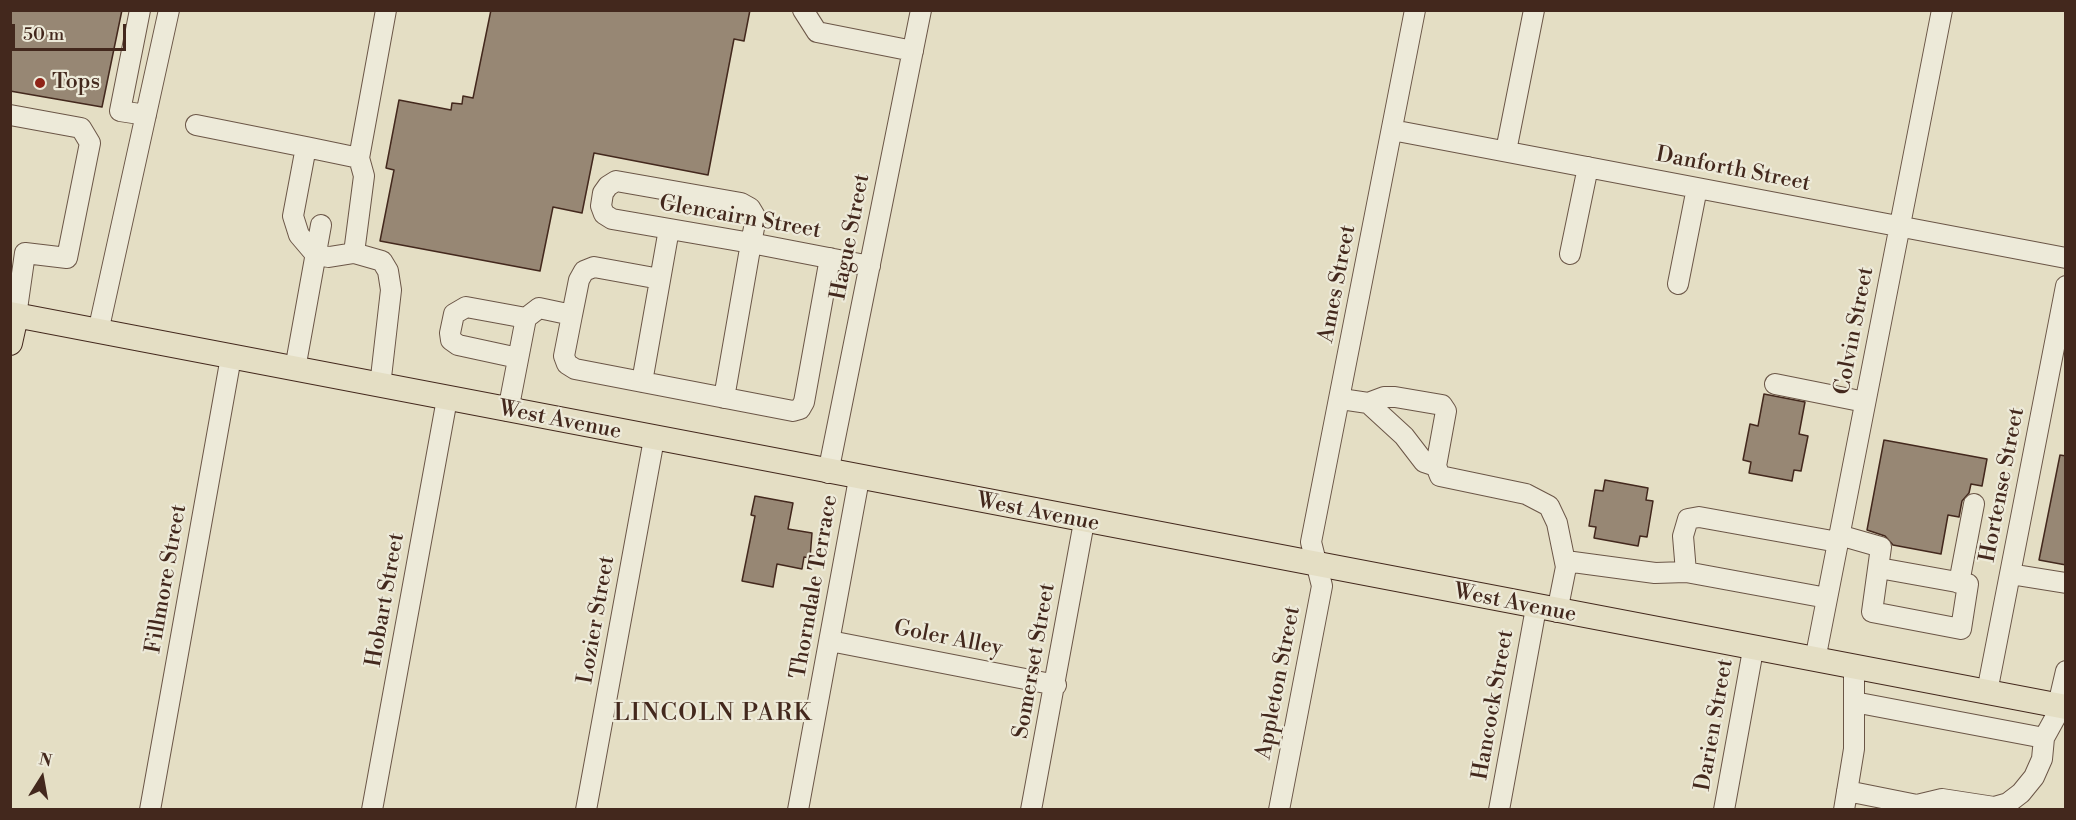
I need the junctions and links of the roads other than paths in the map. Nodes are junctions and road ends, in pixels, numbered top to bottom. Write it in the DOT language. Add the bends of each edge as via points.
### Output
graph roads {
  1 [pos="140,10"];
  2 [pos="169,10"];
  3 [pos="386,10"];
  4 [pos="803,10"];
  5 [pos="921,10"];
  6 [pos="1415,10"];
  7 [pos="1534,10"];
  8 [pos="1941,11"];
  9 [pos="913,51"];
  10 [pos="10,115"];
  11 [pos="146,115"];
  12 [pos="196,125"];
  13 [pos="1392,130"];
  14 [pos="306,147"];
  15 [pos="1506,152"];
  16 [pos="359,158"];
  17 [pos="1588,167"];
  18 [pos="1697,188"];
  19 [pos="321,225"];
  20 [pos="1900,227"];
  21 [pos="669,230"];
  22 [pos="751,243"];
  23 [pos="17,253"];
  24 [pos="354,253"];
  25 [pos="1570,254"];
  26 [pos="316,255"];
  27 [pos="831,258"];
  28 [pos="2066,258"];
  29 [pos="870,266"];
  30 [pos="660,279"];
  31 [pos="1678,284"];
  32 [pos="2066,286"];
  33 [pos="13,315"];
  34 [pos="572,315"];
  35 [pos="526,318"];
  36 [pos="98,332"];
  37 [pos="10,343"];
  38 [pos="231,357"];
  39 [pos="518,358"];
  40 [pos="295,369"];
  41 [pos="642,382"];
  42 [pos="1775,384"];
  43 [pos="380,386"];
  44 [pos="724,398"];
  45 [pos="447,399"];
  46 [pos="1341,399"];
  47 [pos="1865,402"];
  48 [pos="1368,404"];
  49 [pos="508,411"];
  50 [pos="654,439"];
  51 [pos="1436,466"];
  52 [pos="828,473"];
  53 [pos="859,479"];
  54 [pos="1974,504"];
  55 [pos="1084,522"];
  56 [pos="1839,538"];
  57 [pos="1316,566"];
  58 [pos="1566,567"];
  59 [pos="1879,568"];
  60 [pos="1686,572"];
  61 [pos="2010,574"];
  62 [pos="1959,583"];
  63 [pos="2066,583"];
  64 [pos="1827,598"];
  65 [pos="1546,610"];
  66 [pos="830,641"];
  67 [pos="1753,650"];
  68 [pos="1815,660"];
  69 [pos="1854,667"];
  70 [pos="2066,671"];
  71 [pos="1056,685"];
  72 [pos="1987,692"];
  73 [pos="1854,702"];
  74 [pos="2062,707"];
  75 [pos="2044,738"];
  76 [pos="1846,800"];
  77 [pos="1917,807"];
  78 [pos="150,810"];
  79 [pos="372,810"];
  80 [pos="586,810"];
  81 [pos="798,810"];
  82 [pos="1031,810"];
  83 [pos="1279,810"];
  84 [pos="1499,810"];
  85 [pos="1724,810"];
  1 -- 11 [label="street" via="120,111"];
  2 -- 11 [label="street"];
  3 -- 16 [label="street"];
  4 -- 9 [label="street" via="817,32"];
  5 -- 9 [label="street, Hague Street"];
  6 -- 13 [label="street, Ames Street"];
  7 -- 15 [label="street"];
  8 -- 20 [label="street, Colvin Street"];
  9 -- 29 [label="street, Hague Street"];
  10 -- 23 [label="street" via="81,128 90,143 67,258"];
  11 -- 36 [label="street"];
  12 -- 14 [label="street"];
  13 -- 15 [label="street, Danforth Street"];
  13 -- 46 [label="street, Ames Street"];
  14 -- 16 [label="street"];
  14 -- 26 [label="street" via="293,216 299,235"];
  15 -- 17 [label="street, Danforth Street"];
  16 -- 24 [label="street" via="363,176"];
  17 -- 18 [label="street, Danforth Street"];
  17 -- 25 [label="street"];
  18 -- 20 [label="street, Danforth Street"];
  18 -- 31 [label="street"];
  19 -- 26 [label="street"];
  20 -- 28 [label="street, Danforth Street"];
  20 -- 47 [label="street, Colvin Street"];
  21 -- 22 [label="street, Glencairn Street"];
  21 -- 22 [label="street, Glencairn Street" via="612,219 601,206 603,193 616,181 741,203 756,218"];
  21 -- 30 [label="street"];
  22 -- 27 [label="street, Glencairn Street"];
  22 -- 44 [label="street"];
  23 -- 33 [label="street"];
  24 -- 26 [label="street"];
  24 -- 43 [label="street" via="382,261 388,270 391,290"];
  26 -- 40 [label="street"];
  27 -- 29 [label="street, Glencairn Street"];
  27 -- 44 [label="street" via="800,409"];
  29 -- 52 [label="street, Hague Street"];
  30 -- 34 [label="street" via="594,267 584,271"];
  30 -- 41 [label="street"];
  32 -- 61 [label="street, Hortense Street"];
  33 -- 36 [label="main road, West Avenue"];
  33 -- 37 [label="main road"];
  34 -- 35 [label="street" via="539,308"];
  34 -- 41 [label="street" via="564,356 567,364"];
  35 -- 39 [label="street"];
  35 -- 39 [label="street" via="466,307 454,314 450,333 451,340 458,345"];
  36 -- 38 [label="main road, West Avenue"];
  38 -- 40 [label="main road, West Avenue"];
  38 -- 78 [label="street, Fillmore Street"];
  39 -- 49 [label="street"];
  40 -- 43 [label="main road, West Avenue"];
  41 -- 44 [label="street"];
  42 -- 47 [label="street"];
  43 -- 45 [label="main road, West Avenue"];
  45 -- 49 [label="main road, West Avenue"];
  45 -- 79 [label="street, Hobart Street"];
  46 -- 48 [label="street"];
  46 -- 57 [label="street, Ames Street" via="1311,542"];
  47 -- 56 [label="street, Colvin Street"];
  48 -- 51 [label="street" via="1404,436 1424,462"];
  48 -- 51 [label="street" via="1395,397 1445,406"];
  49 -- 50 [label="main road, West Avenue"];
  50 -- 52 [label="main road, West Avenue"];
  50 -- 80 [label="street, Lozier Street"];
  51 -- 58 [label="street" via="1444,478 1521,492 1549,506 1557,523"];
  52 -- 53 [label="main road, West Avenue"];
  53 -- 55 [label="main road, West Avenue"];
  53 -- 66 [label="street, Thorndale Terrace"];
  54 -- 62 [label="street"];
  55 -- 57 [label="main road, West Avenue"];
  55 -- 71 [label="street, Somerset Street"];
  56 -- 59 [label="street" via="1881,547"];
  56 -- 60 [label="street" via="1699,517 1688,519 1683,536"];
  56 -- 64 [label="street, Colvin Street"];
  57 -- 65 [label="main road, West Avenue"];
  57 -- 83 [label="street, Appleton Street" via="1322,586"];
  58 -- 60 [label="street" via="1574,562 1655,573"];
  58 -- 65 [label="street, Hancock Street"];
  59 -- 62 [label="street"];
  59 -- 62 [label="street" via="1872,612 1961,629 1968,584"];
  60 -- 64 [label="street"];
  61 -- 63 [label="street"];
  61 -- 72 [label="street, Hortense Street"];
  64 -- 68 [label="street, Colvin Street"];
  65 -- 67 [label="main road, West Avenue"];
  65 -- 84 [label="street, Hancock Street"];
  66 -- 71 [label="street, Goler Alley"];
  66 -- 81 [label="street, Thorndale Terrace"];
  67 -- 68 [label="main road, West Avenue"];
  67 -- 85 [label="street, Darien Street"];
  68 -- 69 [label="main road, West Avenue"];
  69 -- 72 [label="main road, West Avenue"];
  69 -- 73 [label="street"];
  70 -- 74 [label="street"];
  71 -- 82 [label="street, Somerset Street"];
  72 -- 74 [label="main road, West Avenue"];
  73 -- 75 [label="street"];
  73 -- 76 [label="street" via="1854,749"];
  74 -- 75 [label="street"];
  75 -- 77 [label="street" via="2042,759 2034,777 2008,803 1994,807 1942,799"];
  76 -- 77 [label="street"];
}
